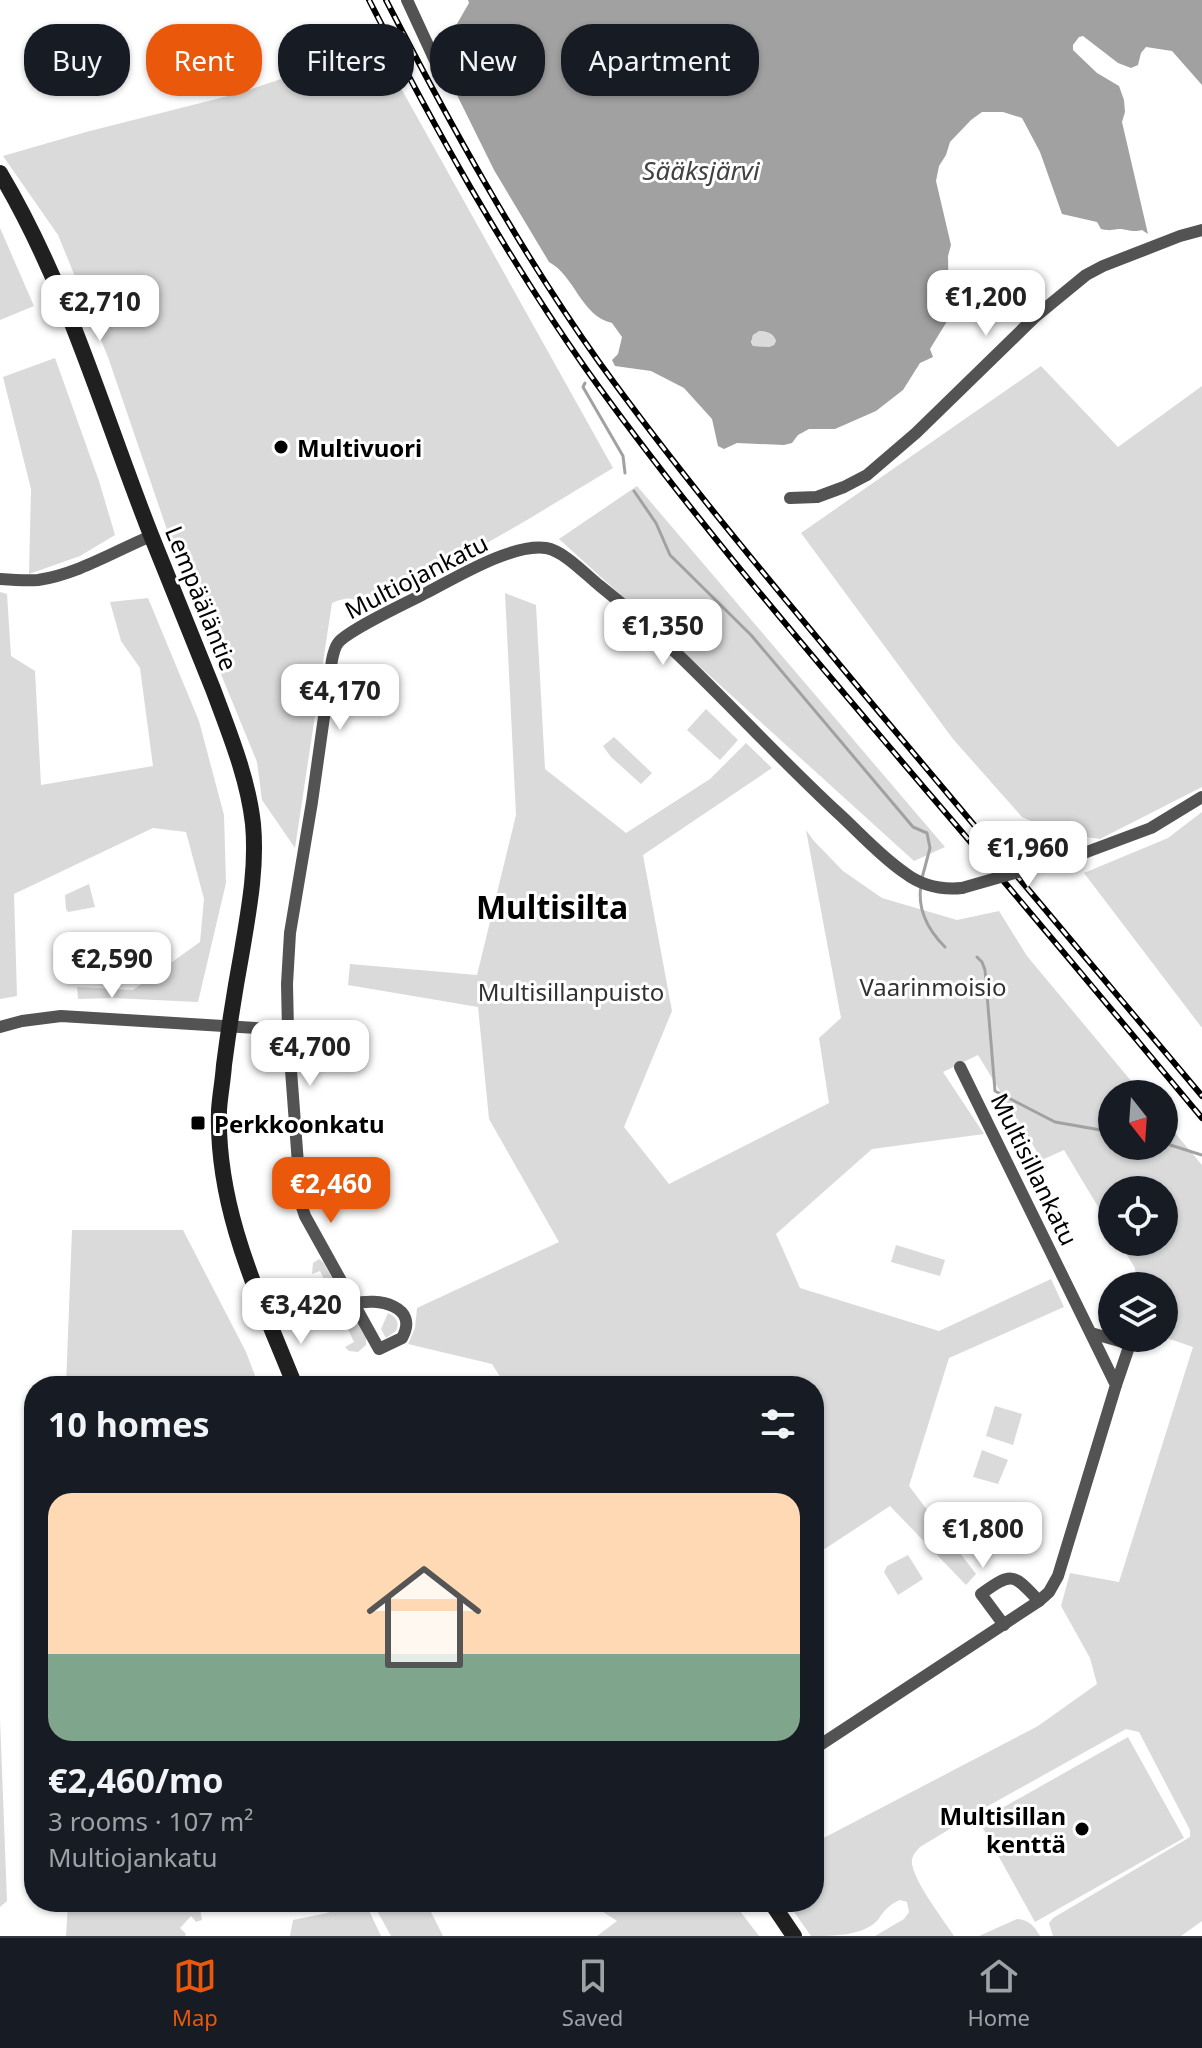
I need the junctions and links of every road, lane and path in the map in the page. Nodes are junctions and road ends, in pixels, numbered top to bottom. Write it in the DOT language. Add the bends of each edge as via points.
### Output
graph roads {
  1 [pos="407,0"];
  2 [pos="430,50"];
  3 [pos="0,173"];
  4 [pos="1202,230"];
  5 [pos="790,498"];
  6 [pos="151,536"];
  7 [pos="0,579"];
  8 [pos="1202,797"];
  9 [pos="229,1025"];
  10 [pos="0,1027"];
  11 [pos="288,1030"];
  12 [pos="960,1067"];
  13 [pos="354,1304"];
  14 [pos="1091,1333"];
  15 [pos="291,1376"];
  16 [pos="1116,1385"];
  17 [pos="1039,1601"];
  18 [pos="1004,1625"];
  19 [pos="824,1742"];
  20 [pos="778,1912"];
  21 [pos="794,1936"];
  1 -- 2 [label="street"];
  3 -- 6 [label="main road, Lempääläntie" via="38,242"];
  4 -- 5 [label="street" via="1086,275 867,475 817,497"];
  6 -- 7 [label="street" via="51,577"];
  6 -- 9 [label="main road, Lempääläntie" via="225,721 253,821 251,901"];
  8 -- 11 [label="street, Multiojankatu, bridge" via="1151,828 1084,853 962,888 930,887 906,875 612,596 557,551 528,548 412,600 337,643 290,933"];
  9 -- 10 [label="street" via="61,1016"];
  9 -- 11 [label="street"];
  9 -- 15 [label="main road, Lempääläntie" via="219,1107 226,1197 255,1291"];
  11 -- 13 [label="street, Multiojankatu" via="301,1204"];
  12 -- 14 [label="street, Multisillankatu"];
  13 -- 13 [label="street, Multiojankatu" via="379,1349 402,1338 407,1327 399,1309 374,1301"];
  14 -- 16 [label="street, Multisillankatu"];
  14 -- 16 [label="street" via="1130,1344"];
  16 -- 17 [label="street" via="1058,1576"];
  17 -- 18 [label="street"];
  17 -- 18 [label="street" via="1018,1580 1000,1580 981,1594"];
  18 -- 19 [label="street"];
  20 -- 21 [label="main road"];
}
